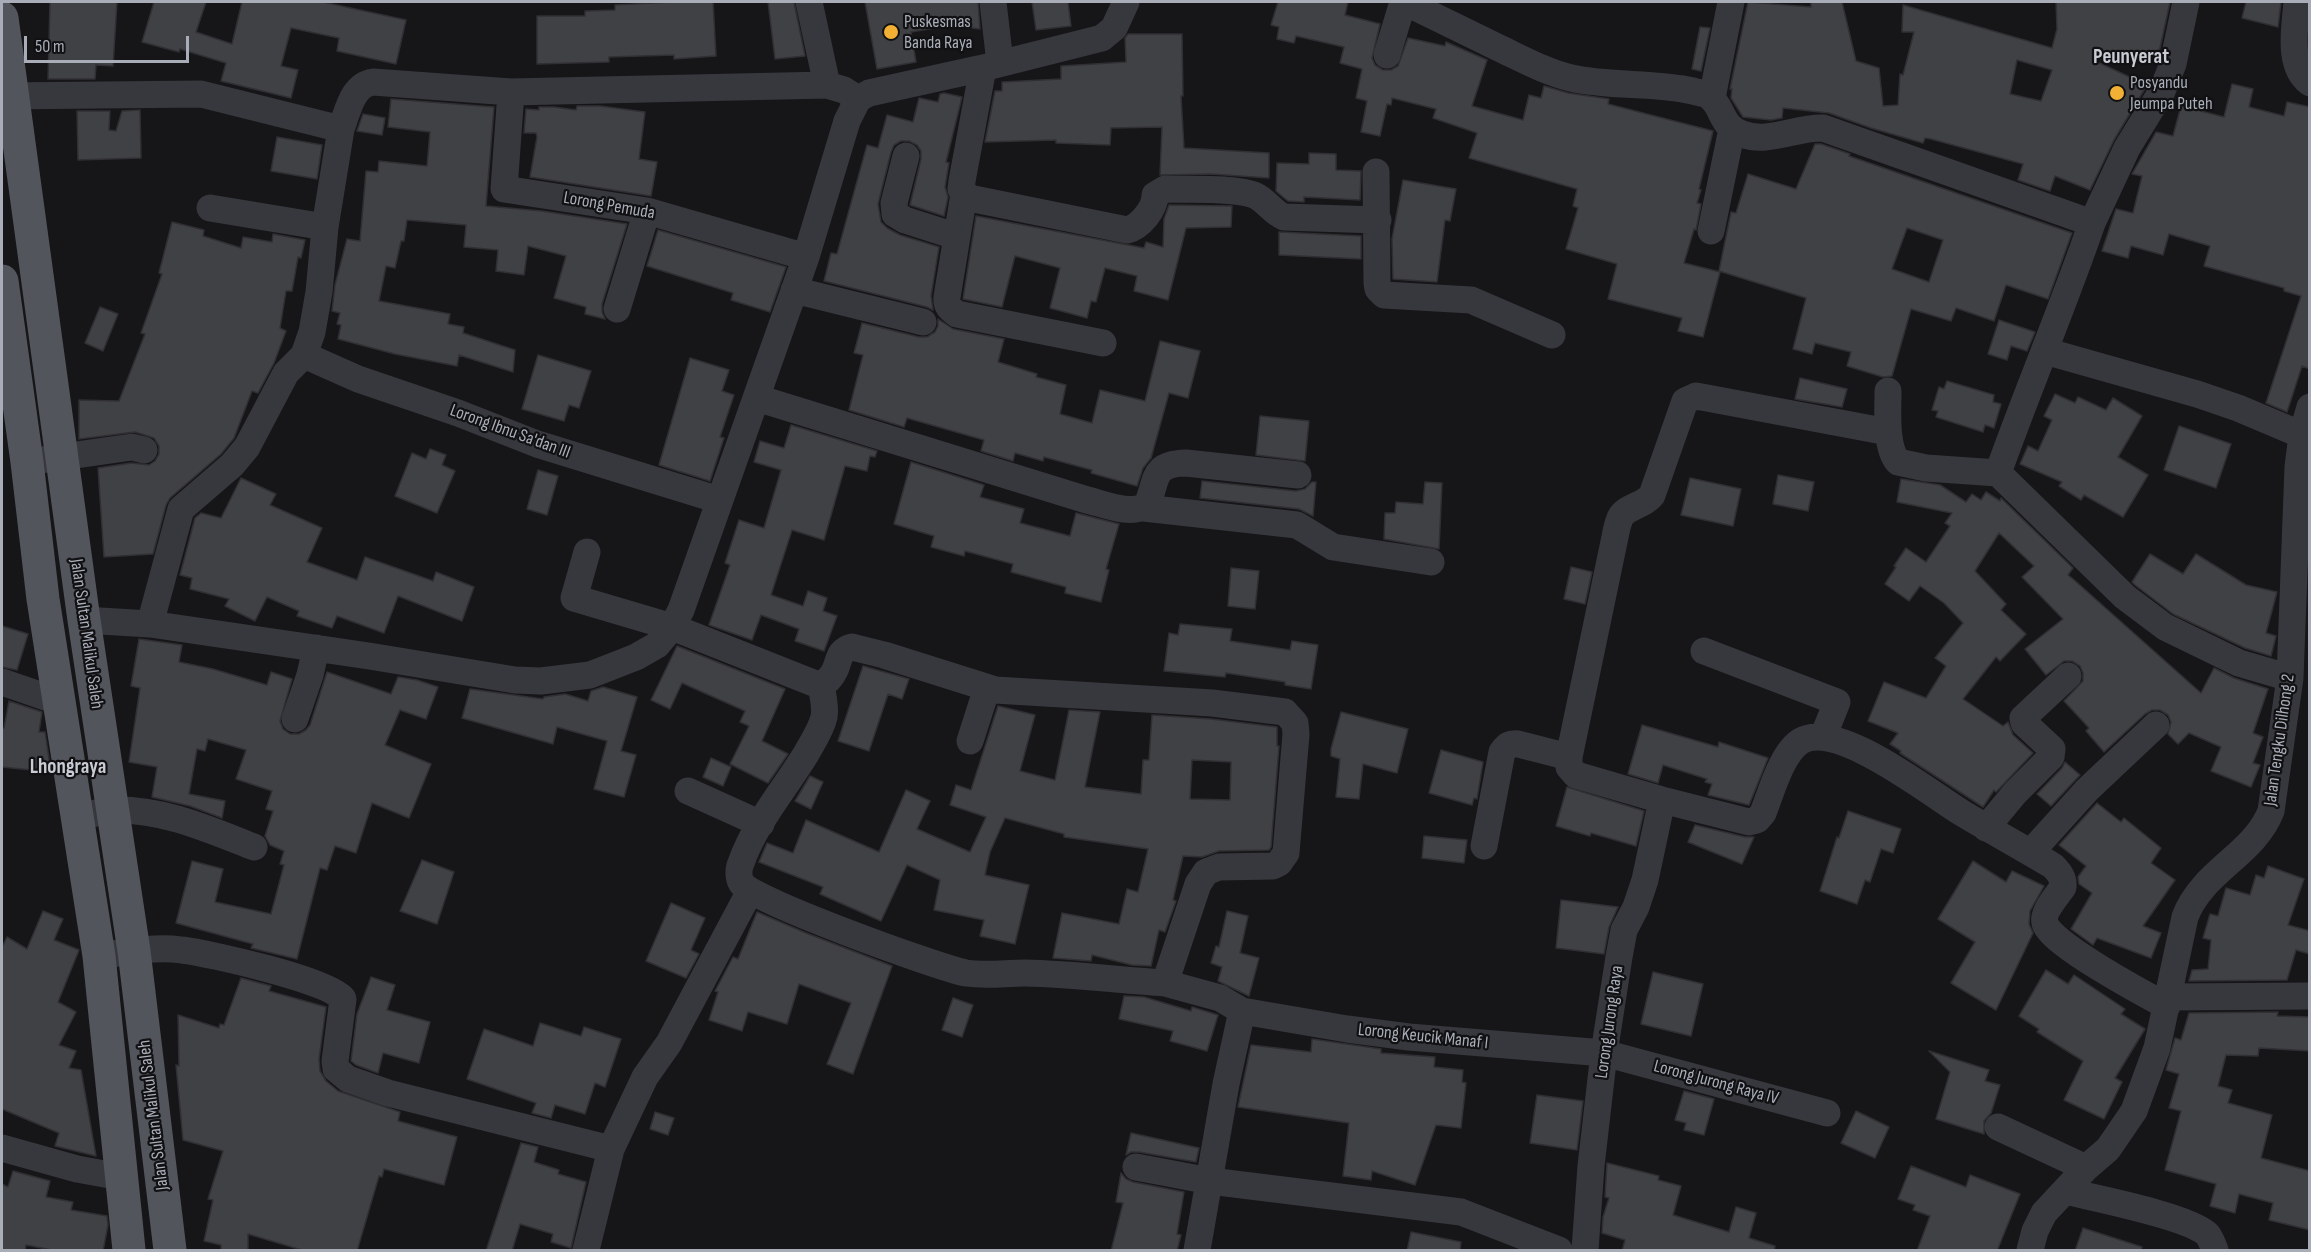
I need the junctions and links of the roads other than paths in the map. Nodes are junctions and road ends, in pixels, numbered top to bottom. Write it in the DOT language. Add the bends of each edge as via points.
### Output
graph roads {
  1 [pos="809,2"];
  2 [pos="993,2"];
  3 [pos="1126,2"];
  4 [pos="1404,2"];
  5 [pos="1731,2"];
  6 [pos="2186,2"];
  7 [pos="2297,2"];
  8 [pos="2,18"];
  9 [pos="1387,55"];
  10 [pos="991,66"];
  11 [pos="2310,83"];
  12 [pos="827,85"];
  13 [pos="511,92"];
  14 [pos="7,95"];
  15 [pos="1712,98"];
  16 [pos="858,99"];
  17 [pos="341,129"];
  18 [pos="1732,129"];
  19 [pos="906,156"];
  20 [pos="1376,172"];
  21 [pos="964,194"];
  22 [pos="210,208"];
  23 [pos="647,210"];
  24 [pos="1378,220"];
  25 [pos="2092,223"];
  26 [pos="325,227"];
  27 [pos="1711,231"];
  28 [pos="955,236"];
  29 [pos="806,257"];
  30 [pos="794,290"];
  31 [pos="3,300"];
  32 [pos="617,309"];
  33 [pos="923,322"];
  34 [pos="1552,335"];
  35 [pos="1103,343"];
  36 [pos="2045,351"];
  37 [pos="304,355"];
  38 [pos="1888,391"];
  39 [pos="757,398"];
  40 [pos="2310,407"];
  41 [pos="1888,432"];
  42 [pos="2302,435"];
  43 [pos="144,450"];
  44 [pos="62,458"];
  45 [pos="27,462"];
  46 [pos="1998,473"];
  47 [pos="1298,475"];
  48 [pos="719,500"];
  49 [pos="2304,506"];
  50 [pos="1144,508"];
  51 [pos="587,552"];
  52 [pos="1431,562"];
  53 [pos="84,620"];
  54 [pos="150,624"];
  55 [pos="672,627"];
  56 [pos="316,648"];
  57 [pos="1704,651"];
  58 [pos="2068,676"];
  59 [pos="2289,678"];
  60 [pos="2,682"];
  61 [pos="821,686"];
  62 [pos="987,688"];
  63 [pos="60,702"];
  64 [pos="295,718"];
  65 [pos="2156,725"];
  66 [pos="1823,737"];
  67 [pos="970,741"];
  68 [pos="1569,757"];
  69 [pos="688,791"];
  70 [pos="1662,800"];
  71 [pos="112,810"];
  72 [pos="77,817"];
  73 [pos="761,824"];
  74 [pos="1986,828"];
  75 [pos="1484,846"];
  76 [pos="254,847"];
  77 [pos="2031,852"];
  78 [pos="750,891"];
  79 [pos="134,951"];
  80 [pos="99,956"];
  81 [pos="1165,983"];
  82 [pos="2310,996"];
  83 [pos="2168,1001"];
  84 [pos="1242,1011"];
  85 [pos="1604,1053"];
  86 [pos="1827,1113"];
  87 [pos="1998,1127"];
  88 [pos="2,1148"];
  89 [pos="611,1149"];
  90 [pos="1136,1167"];
  91 [pos="2086,1168"];
  92 [pos="121,1177"];
  93 [pos="1210,1181"];
  94 [pos="2065,1191"];
  95 [pos="129,1251"];
  96 [pos="170,1251"];
  97 [pos="586,1251"];
  98 [pos="1197,1251"];
  99 [pos="1559,1251"];
  100 [pos="1585,1251"];
  101 [pos="2030,1251"];
  102 [pos="2215,1251"];
  1 -- 12 [label="street"];
  2 -- 10 [label="street"];
  3 -- 10 [label="street" via="1114,28 1106,35"];
  4 -- 9 [label="street"];
  4 -- 15 [label="street" via="1528,62 1569,77 1595,83 1689,90"];
  5 -- 15 [label="street"];
  6 -- 25 [label="street" via="2162,91 2132,139"];
  7 -- 11 [label="street" via="2294,56 2303,78"];
  8 -- 14 [label="main road, Jalan Sultan Malikul Saleh"];
  10 -- 16 [label="street" via="869,93"];
  10 -- 21 [label="street" via="962,181"];
  12 -- 13 [label="street"];
  12 -- 16 [label="street"];
  13 -- 17 [label="street" via="366,83 354,94"];
  13 -- 23 [label="street, Lorong Pemuda" via="504,189"];
  14 -- 17 [label="street" via="201,94"];
  14 -- 44 [label="main road, Jalan Sultan Malikul Saleh"];
  15 -- 18 [label="street" via="1723,121"];
  16 -- 29 [label="street" via="847,121"];
  17 -- 26 [label="street"];
  18 -- 25 [label="street" via="1753,137 1822,128"];
  18 -- 27 [label="street"];
  19 -- 28 [label="street" via="894,203 895,214"];
  20 -- 24 [label="street"];
  21 -- 24 [label="street" via="976,200 1127,230 1140,224 1155,195 1165,189 1244,192 1260,198 1284,217"];
  21 -- 28 [label="street"];
  22 -- 26 [label="street"];
  23 -- 29 [label="street, Lorong Pemuda"];
  23 -- 32 [label="street"];
  24 -- 34 [label="street" via="1377,283 1384,295 1471,300"];
  25 -- 36 [label="street"];
  26 -- 37 [label="street" via="319,292"];
  28 -- 35 [label="street" via="946,303 957,314"];
  29 -- 30 [label="street"];
  30 -- 33 [label="street"];
  30 -- 39 [label="street"];
  31 -- 45 [label="main road, Jalan Sultan Malikul Saleh"];
  36 -- 42 [label="street" via="2197,394"];
  36 -- 46 [label="street"];
  37 -- 48 [label="street, Lorong Ibnu Sa'dan III" via="358,379 537,444"];
  37 -- 54 [label="street" via="286,373 247,447 181,509"];
  38 -- 41 [label="street"];
  39 -- 48 [label="street"];
  39 -- 50 [label="street" via="1087,500 1128,510"];
  40 -- 42 [label="street, Jalan Tengku Dilhong 2"];
  41 -- 46 [label="street" via="1898,462"];
  41 -- 68 [label="street" via="1696,396 1685,402 1652,495 1620,518"];
  42 -- 49 [label="street, Jalan Tengku Dilhong 2" via="2298,468"];
  43 -- 44 [label="street" via="132,447"];
  44 -- 45 [label="street"];
  44 -- 53 [label="main road, Jalan Sultan Malikul Saleh"];
  45 -- 63 [label="main road, Jalan Sultan Malikul Saleh"];
  46 -- 59 [label="street" via="2125,597 2165,627 2239,663"];
  47 -- 50 [label="street" via="1170,464 1157,474"];
  48 -- 55 [label="street"];
  49 -- 59 [label="street, Jalan Tengku Dilhong 2"];
  50 -- 52 [label="street" via="1297,525 1333,547"];
  51 -- 55 [label="street" via="574,598"];
  53 -- 54 [label="street"];
  53 -- 71 [label="main road, Jalan Sultan Malikul Saleh"];
  54 -- 56 [label="street"];
  55 -- 56 [label="street" via="657,645 613,668 541,681"];
  55 -- 61 [label="street"];
  56 -- 64 [label="street"];
  57 -- 66 [label="street" via="1837,702"];
  58 -- 74 [label="street" via="2023,718 2052,749 2051,757"];
  59 -- 83 [label="street, Jalan Tengku Dilhong 2" via="2266,825 2204,884 2190,903"];
  60 -- 63 [label="street"];
  61 -- 62 [label="street" via="835,670 839,656 852,647"];
  61 -- 73 [label="street" via="825,707 821,725"];
  62 -- 67 [label="street"];
  62 -- 81 [label="street" via="1278,710 1295,723 1286,853 1273,866 1219,867 1206,872 1198,884"];
  63 -- 72 [label="main road, Jalan Sultan Malikul Saleh"];
  65 -- 77 [label="street" via="2087,790"];
  66 -- 70 [label="street" via="1800,741 1792,749 1763,813 1754,822"];
  66 -- 74 [label="street" via="1849,745 1904,773"];
  68 -- 70 [label="street" via="1569,767 1576,775"];
  68 -- 75 [label="street" via="1512,743 1506,747"];
  69 -- 73 [label="street"];
  70 -- 85 [label="street, Lorong Jurong Raya" via="1640,896 1624,930"];
  71 -- 72 [label="street"];
  71 -- 76 [label="street" via="170,815"];
  71 -- 79 [label="main road, Jalan Sultan Malikul Saleh"];
  72 -- 80 [label="main road, Jalan Sultan Malikul Saleh"];
  73 -- 78 [label="street" via="740,865 740,880"];
  74 -- 77 [label="street"];
  77 -- 83 [label="street" via="2053,866 2063,882 2046,915 2050,934 2080,956"];
  78 -- 81 [label="street, Lorong Keucik Manaf I" via="896,950 963,972"];
  78 -- 89 [label="street" via="669,1043 645,1077"];
  79 -- 80 [label="street"];
  79 -- 89 [label="street" via="190,951 328,988 343,999 335,1061 336,1069 348,1079 388,1093"];
  79 -- 96 [label="main road, Jalan Sultan Malikul Saleh"];
  80 -- 92 [label="main road, Jalan Sultan Malikul Saleh"];
  81 -- 84 [label="street, Lorong Keucik Manaf I" via="1220,998"];
  82 -- 83 [label="street"];
  83 -- 91 [label="street, Jalan Tengku Dilhong 2" via="2157,1048 2134,1111 2108,1149"];
  84 -- 85 [label="street, Lorong Keucik Manaf I" via="1409,1037"];
  84 -- 93 [label="street"];
  85 -- 86 [label="street, Lorong Jurong Raya IV"];
  85 -- 100 [label="street, Lorong Jurong Raya"];
  87 -- 91 [label="street"];
  88 -- 92 [label="street"];
  89 -- 97 [label="street"];
  90 -- 93 [label="street"];
  91 -- 94 [label="street, Jalan Tengku Dilhong 2"];
  92 -- 95 [label="main road, Jalan Sultan Malikul Saleh"];
  93 -- 98 [label="street"];
  93 -- 99 [label="street" via="1461,1212"];
  94 -- 101 [label="street, Jalan Tengku Dilhong 2" via="2044,1213"];
  94 -- 102 [label="street" via="2197,1227 2207,1234"];
}
